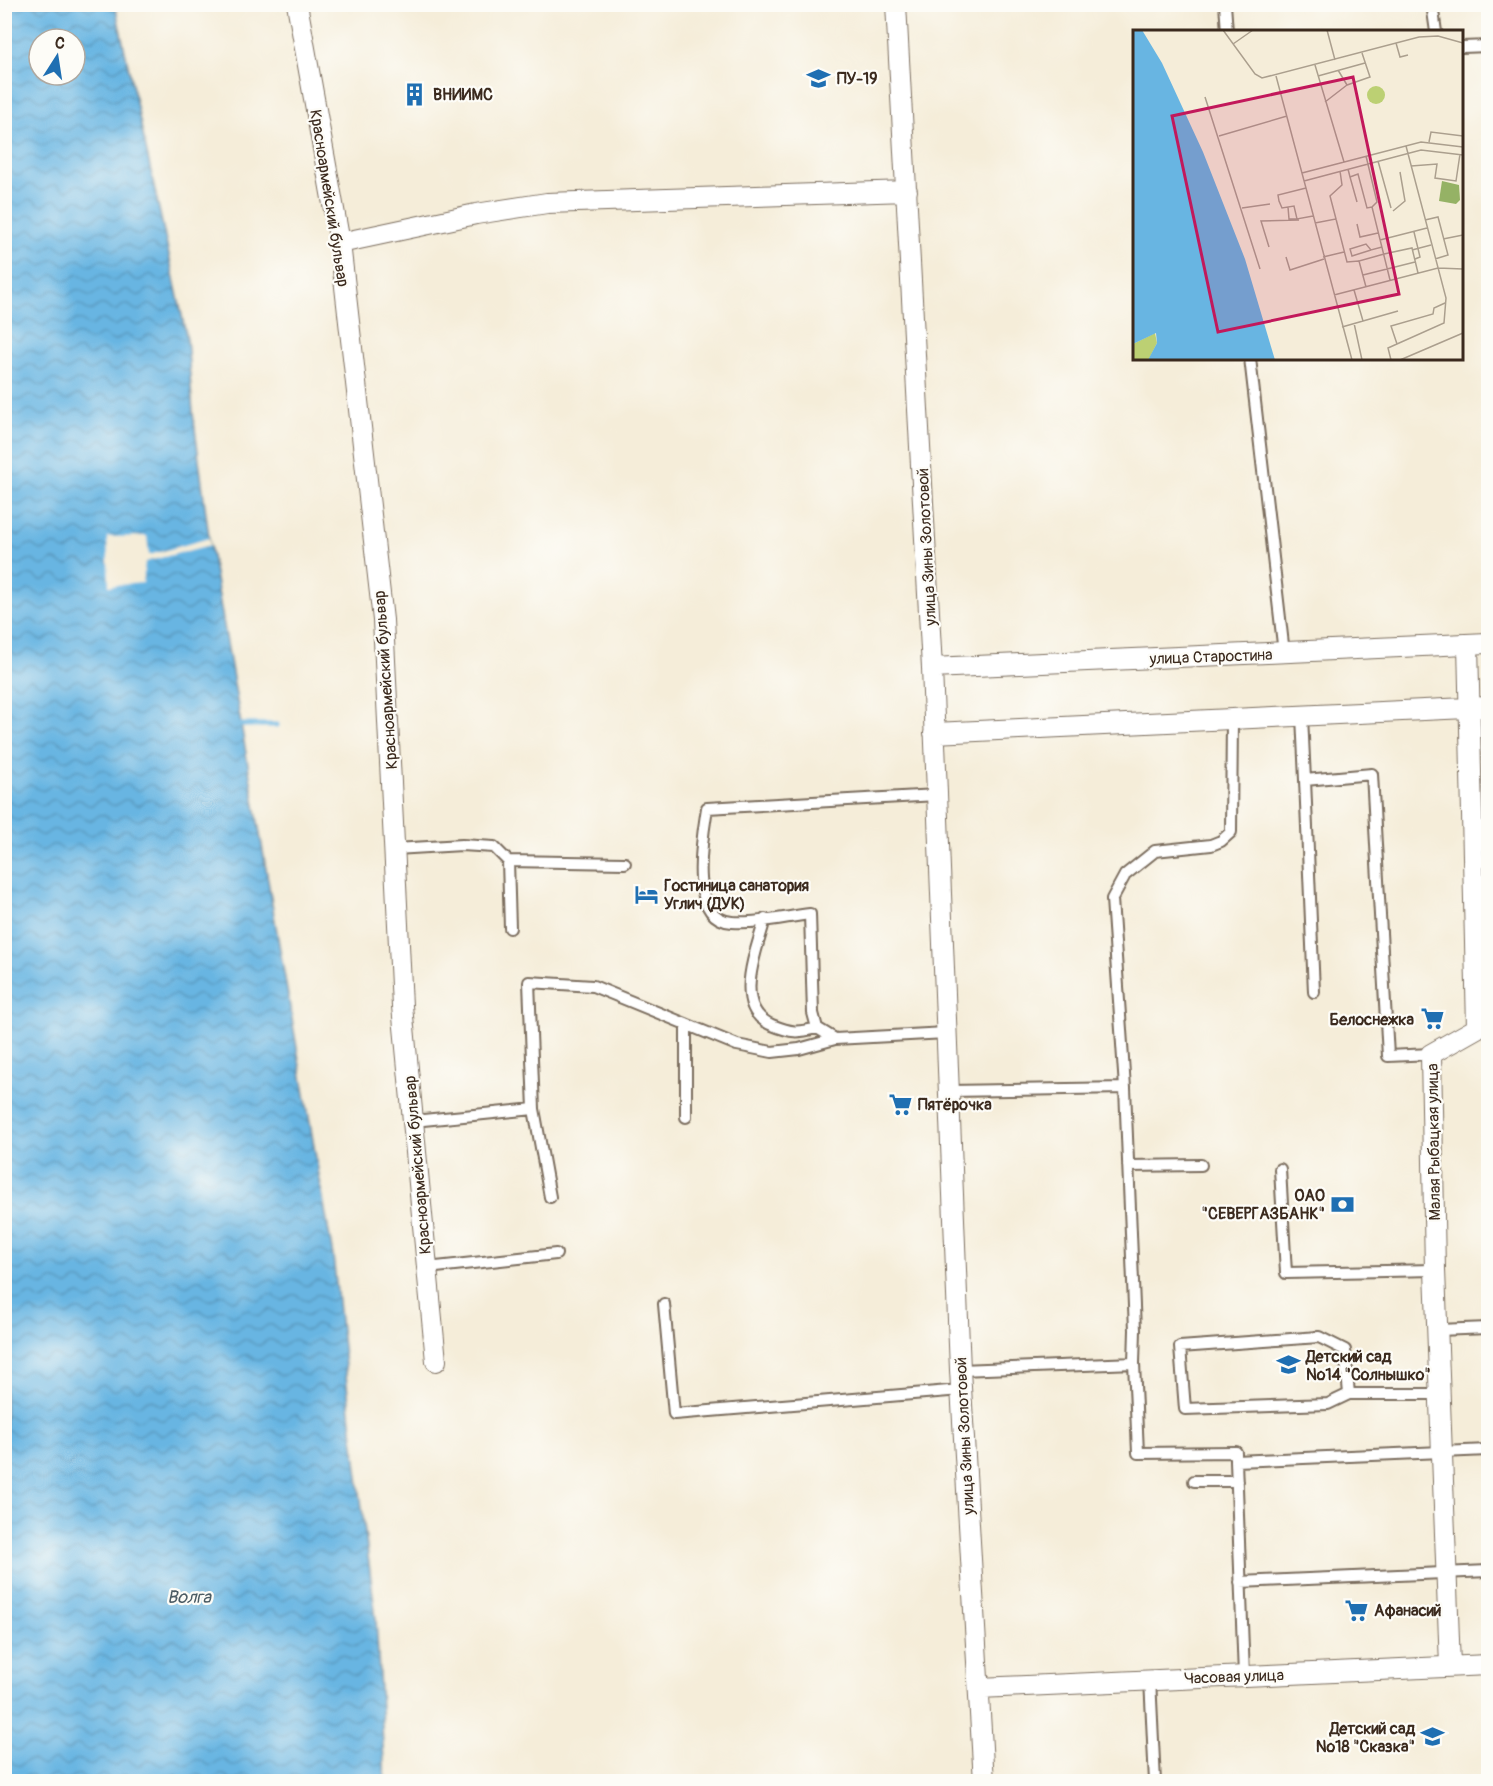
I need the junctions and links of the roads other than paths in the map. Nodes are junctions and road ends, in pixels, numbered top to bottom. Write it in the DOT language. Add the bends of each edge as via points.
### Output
graph roads {
  1 [pos="297,4"];
  2 [pos="896,4"];
  3 [pos="1225,4"];
  4 [pos="1432,4"];
  5 [pos="1227,30"];
  6 [pos="1436,30"];
  7 [pos="1488,46"];
  8 [pos="1463,47"];
  9 [pos="907,191"];
  10 [pos="340,243"];
  11 [pos="1250,360"];
  12 [pos="1468,644"];
  13 [pos="1488,644"];
  14 [pos="1284,653"];
  15 [pos="933,668"];
  16 [pos="1479,708"];
  17 [pos="1302,716"];
  18 [pos="1232,720"];
  19 [pos="934,733"];
  20 [pos="1305,780"];
  21 [pos="937,795"];
  22 [pos="395,849"];
  23 [pos="508,861"];
  24 [pos="625,863"];
  25 [pos="765,919"];
  26 [pos="510,928"];
  27 [pos="1314,992"];
  28 [pos="686,1024"];
  29 [pos="818,1028"];
  30 [pos="946,1033"];
  31 [pos="835,1039"];
  32 [pos="1431,1054"];
  33 [pos="1125,1088"];
  34 [pos="949,1091"];
  35 [pos="534,1109"];
  36 [pos="686,1117"];
  37 [pos="413,1121"];
  38 [pos="1201,1165"];
  39 [pos="1128,1166"];
  40 [pos="1280,1169"];
  41 [pos="550,1197"];
  42 [pos="556,1254"];
  43 [pos="427,1268"];
  44 [pos="1435,1270"];
  45 [pos="664,1304"];
  46 [pos="1488,1328"];
  47 [pos="1438,1330"];
  48 [pos="436,1360"];
  49 [pos="1134,1363"];
  50 [pos="960,1370"];
  51 [pos="961,1390"];
  52 [pos="1349,1394"];
  53 [pos="1441,1394"];
  54 [pos="1488,1450"];
  55 [pos="1443,1451"];
  56 [pos="1236,1461"];
  57 [pos="1194,1481"];
  58 [pos="1237,1481"];
  59 [pos="1488,1572"];
  60 [pos="1447,1573"];
  61 [pos="1240,1582"];
  62 [pos="1488,1665"];
  63 [pos="1450,1666"];
  64 [pos="1244,1676"];
  65 [pos="1150,1679"];
  66 [pos="979,1688"];
  67 [pos="984,1782"];
  68 [pos="1155,1782"];
  1 -- 10 [label="street, Красноармейский бульвар"];
  2 -- 9 [label="street, улица Зины Золотовой"];
  3 -- 5 [label="lane"];
  4 -- 6 [label="lane"];
  7 -- 8 [label="lane"];
  9 -- 10 [label="street" via="547,203"];
  9 -- 15 [label="street, улица Зины Золотовой"];
  10 -- 22 [label="street, Красноармейский бульвар" via="383,620"];
  11 -- 14 [label="lane"];
  12 -- 13 [label="street, улица Старостина"];
  12 -- 14 [label="street, улица Старостина"];
  12 -- 16 [label="street, Малая Рыбацкая улица"];
  14 -- 15 [label="street, улица Старостина"];
  15 -- 19 [label="street, улица Зины Золотовой"];
  16 -- 17 [label="street"];
  16 -- 32 [label="street, Малая Рыбацкая улица" via="1477,1028"];
  17 -- 18 [label="street"];
  17 -- 20 [label="lane"];
  18 -- 19 [label="street"];
  18 -- 33 [label="lane" via="1231,832 1211,845 1155,851 1125,875 1112,899"];
  19 -- 21 [label="street, улица Зины Золотовой"];
  20 -- 27 [label="lane"];
  20 -- 32 [label="lane" via="1372,774 1388,1056"];
  21 -- 25 [label="lane" via="707,808 700,854 702,890 707,904 716,916 729,922"];
  21 -- 30 [label="street, улица Зины Золотовой"];
  22 -- 23 [label="lane" via="494,847"];
  22 -- 37 [label="street, Красноармейский бульвар" via="402,1006"];
  23 -- 24 [label="lane"];
  23 -- 26 [label="lane"];
  25 -- 29 [label="lane" via="810,914 813,1013"];
  25 -- 29 [label="lane" via="750,979 749,998 754,1011 767,1023 783,1029 799,1033"];
  28 -- 31 [label="lane" via="737,1045 772,1052"];
  28 -- 35 [label="lane" via="593,986 529,982"];
  28 -- 36 [label="lane"];
  29 -- 31 [label="lane"];
  30 -- 31 [label="lane"];
  30 -- 34 [label="street, улица Зины Золотовой"];
  32 -- 44 [label="street, Малая Рыбацкая улица"];
  33 -- 34 [label="lane"];
  33 -- 39 [label="lane"];
  34 -- 50 [label="street, улица Зины Золотовой"];
  35 -- 37 [label="lane"];
  35 -- 41 [label="lane"];
  37 -- 43 [label="street, Красноармейский бульвар"];
  38 -- 39 [label="lane"];
  39 -- 49 [label="lane"];
  40 -- 44 [label="lane" via="1286,1274"];
  42 -- 43 [label="lane"];
  43 -- 48 [label="street, Красноармейский бульвар"];
  44 -- 47 [label="street, Малая Рыбацкая улица"];
  45 -- 51 [label="lane" via="674,1414"];
  46 -- 47 [label="lane"];
  47 -- 53 [label="street, Малая Рыбацкая улица"];
  49 -- 50 [label="lane"];
  49 -- 56 [label="lane" via="1138,1453 1236,1452"];
  50 -- 51 [label="street, улица Зины Золотовой"];
  51 -- 66 [label="street, улица Зины Золотовой"];
  52 -- 52 [label="lane" via="1345,1350 1319,1337 1180,1347 1185,1409 1328,1404"];
  52 -- 53 [label="lane"];
  53 -- 55 [label="street, Малая Рыбацкая улица"];
  54 -- 55 [label="lane"];
  55 -- 56 [label="lane"];
  55 -- 60 [label="street, Малая Рыбацкая улица"];
  56 -- 58 [label="lane"];
  57 -- 58 [label="lane"];
  58 -- 61 [label="lane"];
  59 -- 60 [label="lane"];
  60 -- 61 [label="lane"];
  60 -- 63 [label="street, Малая Рыбацкая улица"];
  61 -- 64 [label="lane"];
  62 -- 63 [label="street, Часовая улица"];
  63 -- 64 [label="street, Часовая улица"];
  64 -- 65 [label="street, Часовая улица"];
  65 -- 66 [label="street, Часовая улица"];
  65 -- 68 [label="lane"];
  66 -- 67 [label="street, улица Зины Золотовой"];
}
